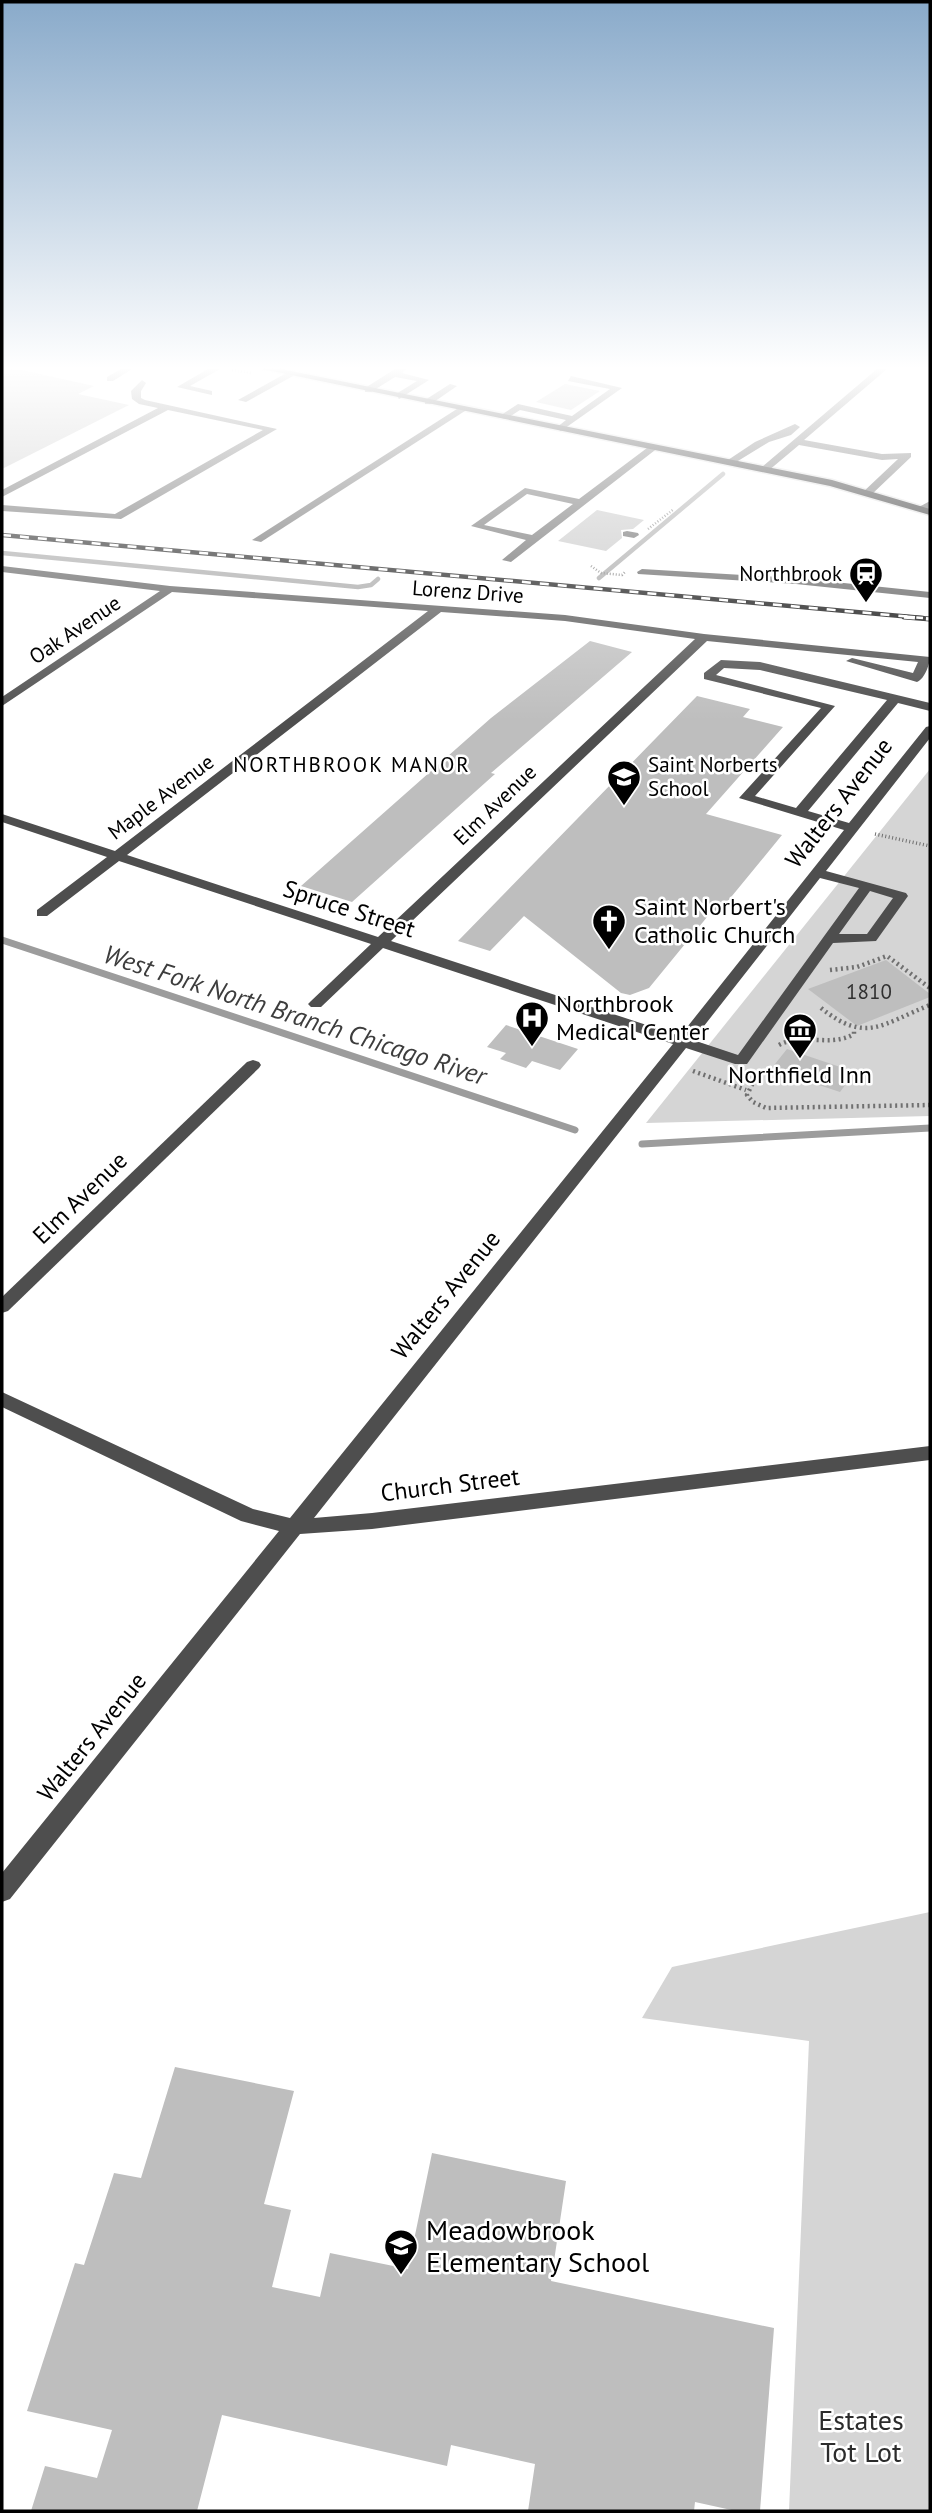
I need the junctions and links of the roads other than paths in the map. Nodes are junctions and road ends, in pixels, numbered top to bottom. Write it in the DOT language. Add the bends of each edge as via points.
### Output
graph roads {
  1 [pos="171,486"];
  2 [pos="341,486"];
  3 [pos="604,486"];
  4 [pos="838,486"];
  5 [pos="874,486"];
  6 [pos="867,493"];
  7 [pos="582,503"];
  8 [pos="2,508"];
  9 [pos="928,508"];
  10 [pos="534,539"];
  11 [pos="257,540"];
  12 [pos="507,560"];
  13 [pos="2,569"];
  14 [pos="642,572"];
  15 [pos="170,589"];
  16 [pos="930,595"];
  17 [pos="437,610"];
  18 [pos="704,637"];
  19 [pos="800,647"];
  20 [pos="928,659"];
  21 [pos="697,666"];
  22 [pos="848,687"];
  23 [pos="895,699"];
  24 [pos="2,702"];
  25 [pos="829,706"];
  26 [pos="930,707"];
  27 [pos="930,730"];
  28 [pos="912,753"];
  29 [pos="930,754"];
  30 [pos="799,813"];
  31 [pos="2,818"];
  32 [pos="853,828"];
  33 [pos="116,856"];
  34 [pos="817,873"];
  35 [pos="867,886"];
  36 [pos="42,913"];
  37 [pos="829,939"];
  38 [pos="382,944"];
  39 [pos="316,1004"];
  40 [pos="683,1042"];
  41 [pos="253,1065"];
  42 [pos="2,1307"];
  43 [pos="2,1399"];
  44 [pos="930,1453"];
  45 [pos="293,1527"];
  46 [pos="2,1891"];
  1 -- 8 [label="street" via="117,517"];
  2 -- 11 [label="street"];
  3 -- 7 [label="street"];
  4 -- 6 [label="main road"];
  5 -- 6 [label="street"];
  6 -- 9 [label="main road"];
  7 -- 10 [label="street"];
  7 -- 10 [label="street" via="525,491 476,526"];
  10 -- 12 [label="street"];
  13 -- 15 [label="street, Lorenz Drive"];
  14 -- 16 [label="street"];
  15 -- 17 [label="street, Lorenz Drive"];
  15 -- 24 [label="street, Oak Avenue"];
  17 -- 18 [label="street, Lorenz Drive" via="565,618"];
  17 -- 33 [label="street, Maple Avenue"];
  18 -- 19 [label="street, Lorenz Drive"];
  18 -- 21 [label="street, Elm Avenue"];
  19 -- 20 [label="street, Lorenz Drive"];
  19 -- 20 [label="street" via="917,678"];
  21 -- 22 [label="street" via="760,666"];
  21 -- 25 [label="street" via="708,676"];
  21 -- 38 [label="street, Elm Avenue"];
  22 -- 23 [label="street"];
  22 -- 25 [label="street"];
  23 -- 26 [label="street"];
  23 -- 30 [label="street"];
  25 -- 30 [label="street" via="746,798"];
  27 -- 28 [label="street, Walters Avenue"];
  28 -- 29 [label="street"];
  28 -- 32 [label="street, Walters Avenue"];
  30 -- 32 [label="street"];
  31 -- 33 [label="street, Spruce Street"];
  32 -- 34 [label="street, Walters Avenue"];
  33 -- 36 [label="street, Maple Avenue"];
  33 -- 38 [label="street, Spruce Street"];
  34 -- 35 [label="street"];
  34 -- 40 [label="street, Walters Avenue"];
  35 -- 37 [label="street"];
  35 -- 37 [label="street" via="901,896 871,938"];
  37 -- 40 [label="street, Spruce Street" via="741,1061"];
  38 -- 39 [label="street, Elm Avenue"];
  38 -- 40 [label="street, Spruce Street"];
  40 -- 45 [label="street, Walters Avenue"];
  41 -- 42 [label="street, Elm Avenue"];
  43 -- 45 [label="street, Church Street" via="248,1515"];
  44 -- 45 [label="street, Church Street"];
  45 -- 46 [label="street, Walters Avenue"];
}
